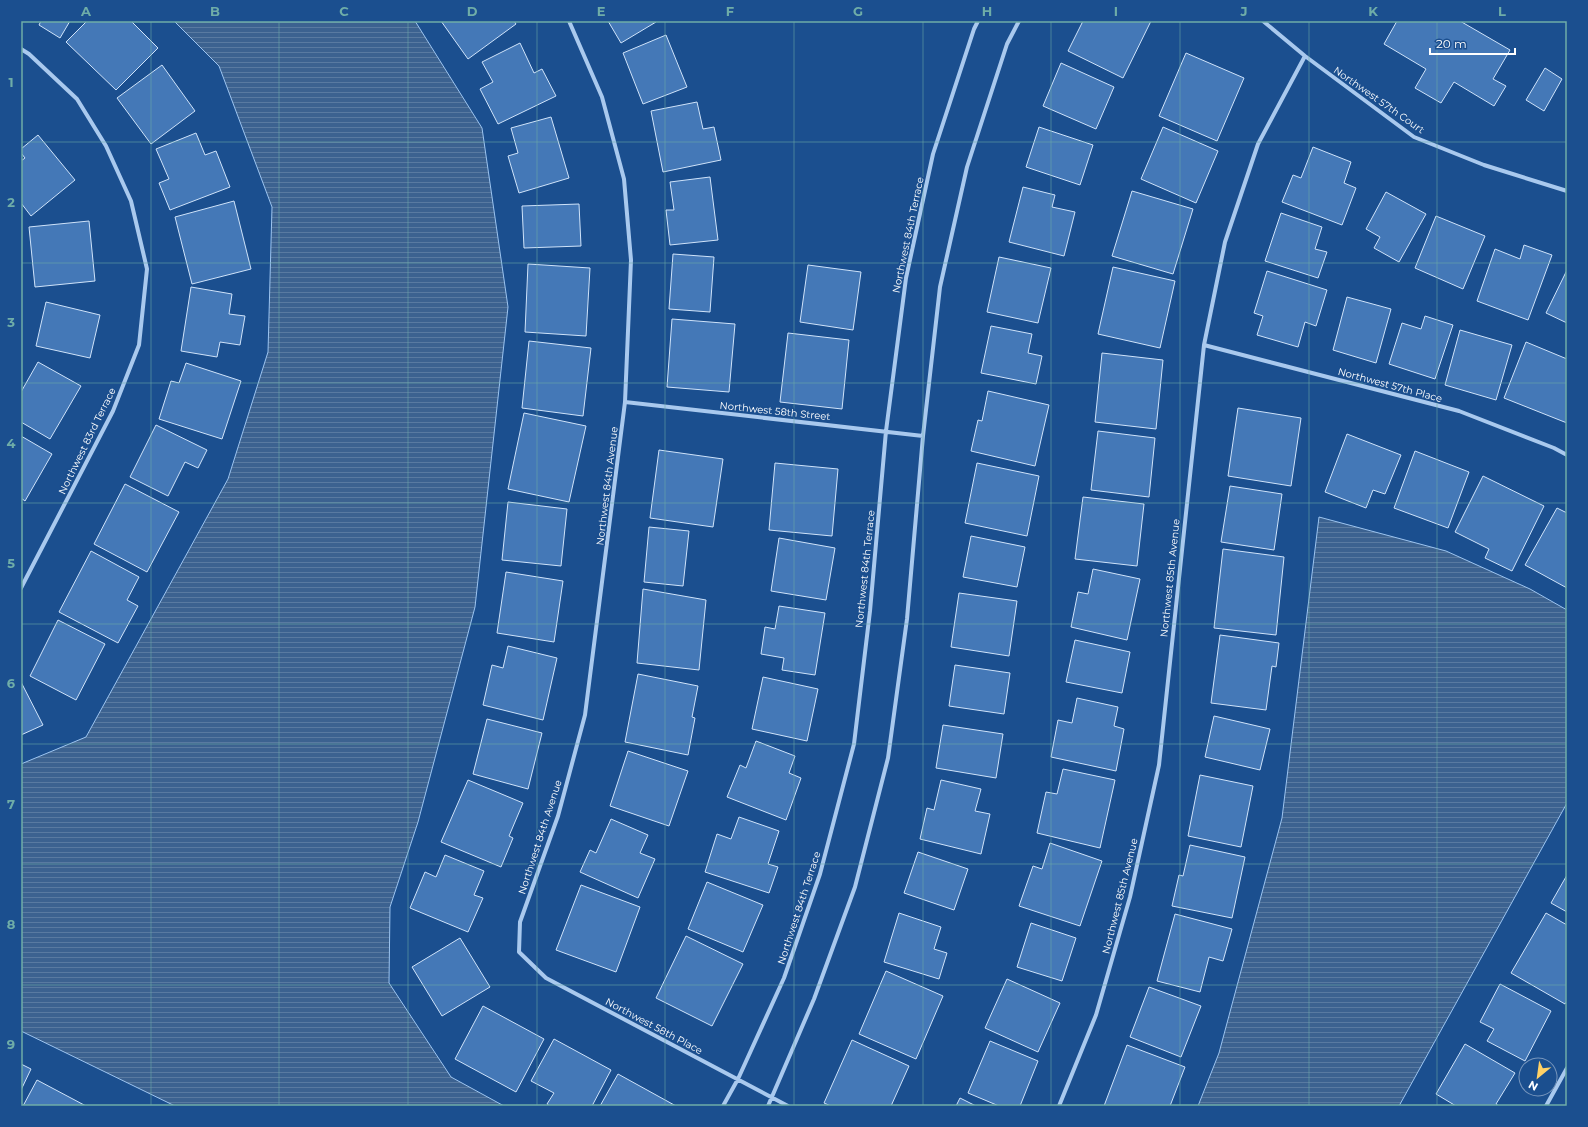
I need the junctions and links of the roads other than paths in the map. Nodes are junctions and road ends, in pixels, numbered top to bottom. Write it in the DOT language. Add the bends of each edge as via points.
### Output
graph roads {
  1 [pos="569,21"];
  2 [pos="978,21"];
  3 [pos="1019,21"];
  4 [pos="1263,21"];
  5 [pos="21,49"];
  6 [pos="1305,56"];
  7 [pos="1567,192"];
  8 [pos="1204,345"];
  9 [pos="625,402"];
  10 [pos="886,431"];
  11 [pos="923,436"];
  12 [pos="1567,456"];
  13 [pos="21,588"];
  14 [pos="519,952"];
  15 [pos="1567,1068"];
  16 [pos="738,1079"];
  17 [pos="772,1098"];
  18 [pos="723,1106"];
  19 [pos="768,1106"];
  20 [pos="788,1106"];
  21 [pos="1059,1106"];
  22 [pos="1546,1106"];
  1 -- 9 [label="street, Northwest 84th Avenue" via="602,97 624,179 631,260"];
  2 -- 10 [label="street, Northwest 84th Terrace" via="933,154 906,278"];
  3 -- 11 [label="street" via="1007,44 967,167 940,287"];
  4 -- 6 [label="street, Northwest 57th Court"];
  5 -- 13 [label="street, Northwest 83rd Terrace" via="30,54 77,99 106,146 131,201 147,269 139,345 113,411"];
  6 -- 7 [label="street, Northwest 57th Court" via="1414,137 1484,165"];
  6 -- 8 [label="street, Northwest 85th Avenue" via="1258,144 1225,242"];
  8 -- 12 [label="street, Northwest 57th Place" via="1460,412 1554,448"];
  8 -- 21 [label="street, Northwest 85th Avenue" via="1159,765 1130,897 1096,1015"];
  9 -- 10 [label="street, Northwest 58th Street"];
  9 -- 14 [label="street, Northwest 84th Avenue" via="585,714 558,816 520,922"];
  10 -- 11 [label="street, Northwest 58th Street"];
  10 -- 16 [label="street, Northwest 84th Terrace" via="870,611 854,744 820,874 784,978"];
  11 -- 17 [label="street" via="907,619 888,758 855,888 814,999"];
  14 -- 16 [label="street, Northwest 58th Place" via="546,978"];
  15 -- 22 [label="street"];
  16 -- 17 [label="street, Northwest 58th Place"];
  16 -- 18 [label="street, Northwest 84th Terrace"];
  17 -- 19 [label="street"];
  17 -- 20 [label="street, Northwest 58th Place"];
}
